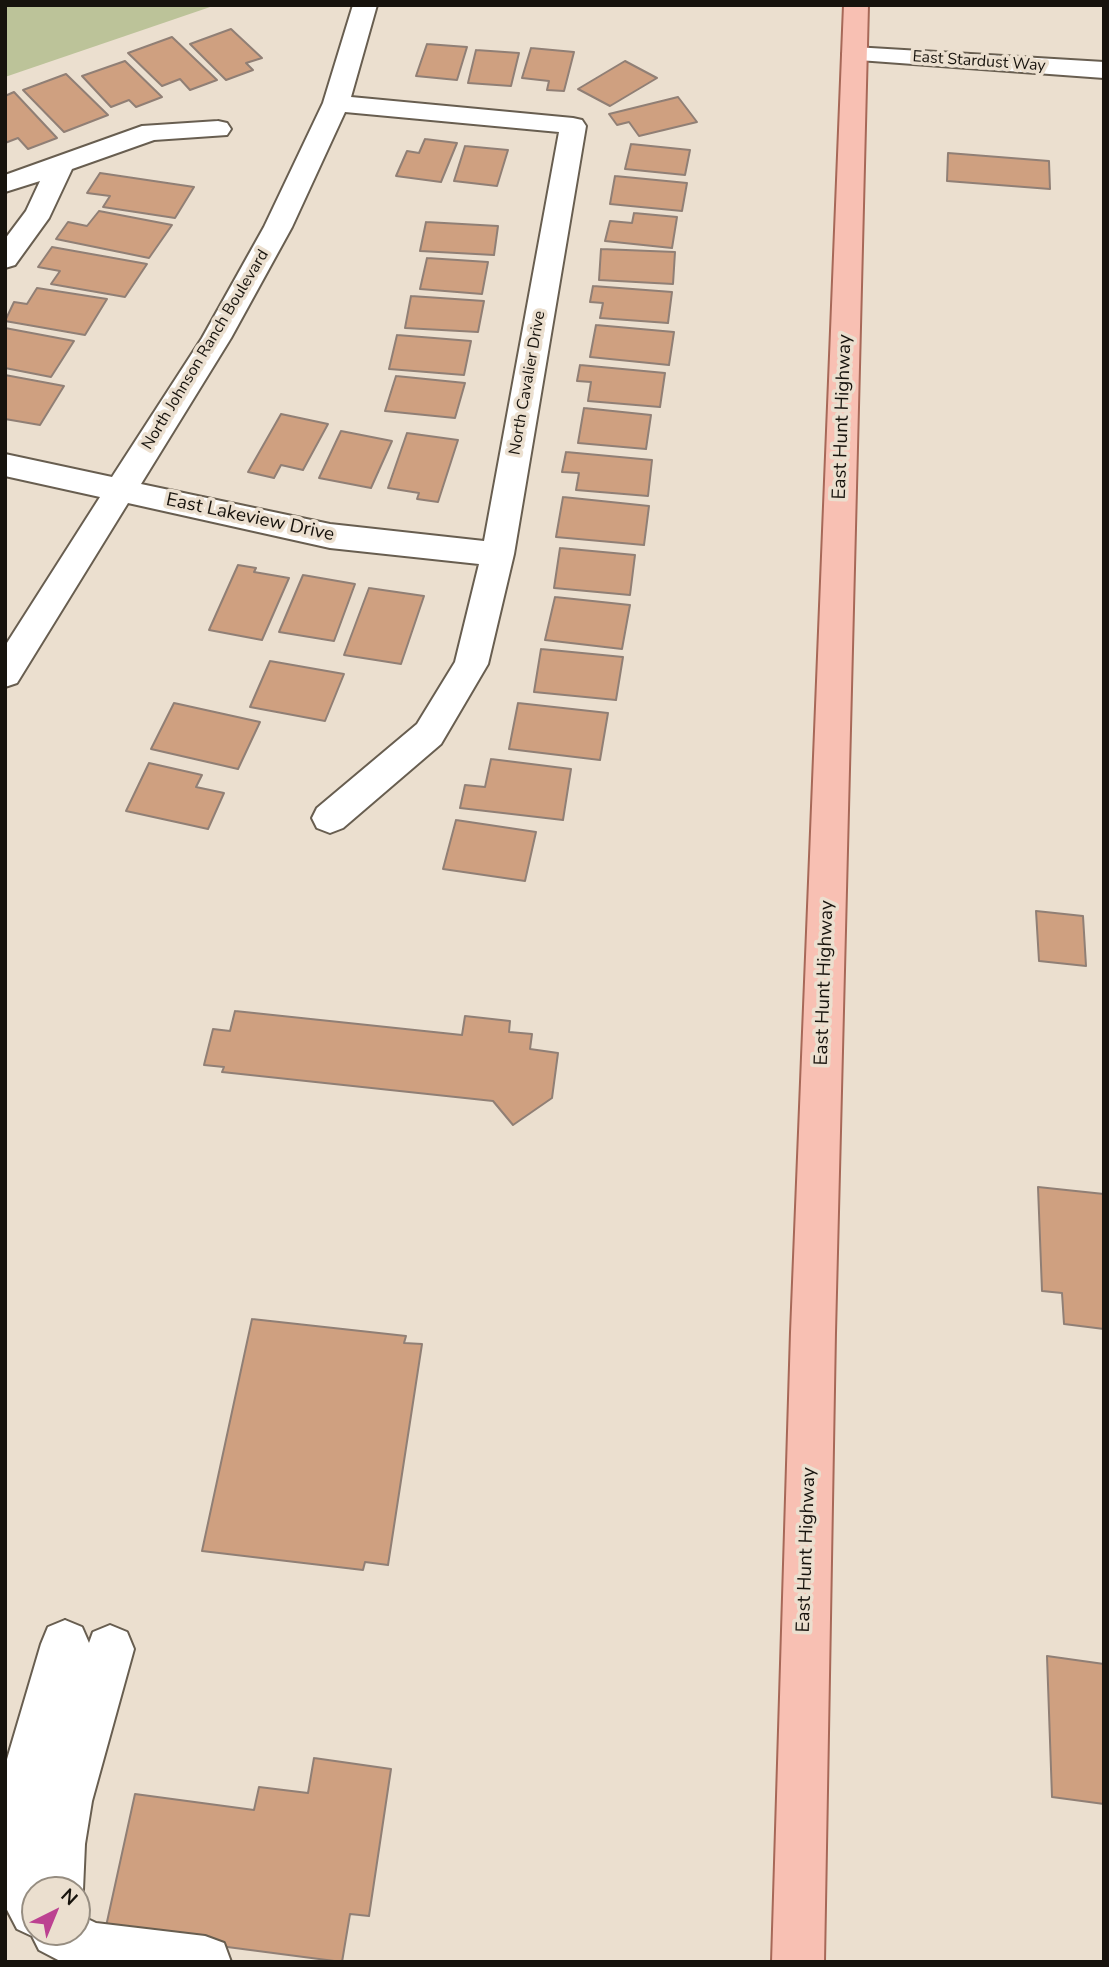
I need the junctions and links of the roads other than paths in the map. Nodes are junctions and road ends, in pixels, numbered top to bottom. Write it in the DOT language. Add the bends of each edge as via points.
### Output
graph roads {
  1 [pos="365,5"];
  2 [pos="856,5"];
  3 [pos="854,54"];
  4 [pos="1104,70"];
  5 [pos="336,103"];
  6 [pos="218,129"];
  7 [pos="61,164"];
  8 [pos="5,184"];
  9 [pos="5,259"];
  10 [pos="5,465"];
  11 [pos="122,490"];
  12 [pos="498,554"];
  13 [pos="5,674"];
  14 [pos="330,818"];
  15 [pos="57,1876"];
  16 [pos="21,1883"];
  17 [pos="91,1939"];
  18 [pos="205,1962"];
  19 [pos="798,1962"];
  1 -- 5 [label="street, North Johnson Ranch Boulevard"];
  2 -- 3 [label="main road, East Hunt Highway"];
  3 -- 4 [label="street, East Stardust Way"];
  3 -- 19 [label="main road, East Hunt Highway"];
  5 -- 11 [label="street, North Johnson Ranch Boulevard" via="278,227"];
  5 -- 12 [label="street, North Cavalier Drive" via="573,126"];
  6 -- 7 [label="street" via="151,131"];
  7 -- 8 [label="street"];
  7 -- 9 [label="street" via="38,212"];
  10 -- 11 [label="street, East Lakeview Drive"];
  11 -- 12 [label="street, East Lakeview Drive" via="330,536"];
  11 -- 13 [label="street, North Johnson Ranch Boulevard"];
  12 -- 14 [label="street, North Cavalier Drive" via="471,664 429,734"];
  15 -- 16 [label="street" via="58,1844 88,1646 25,1784 11,1863"];
  17 -- 18 [label="street"];
}
